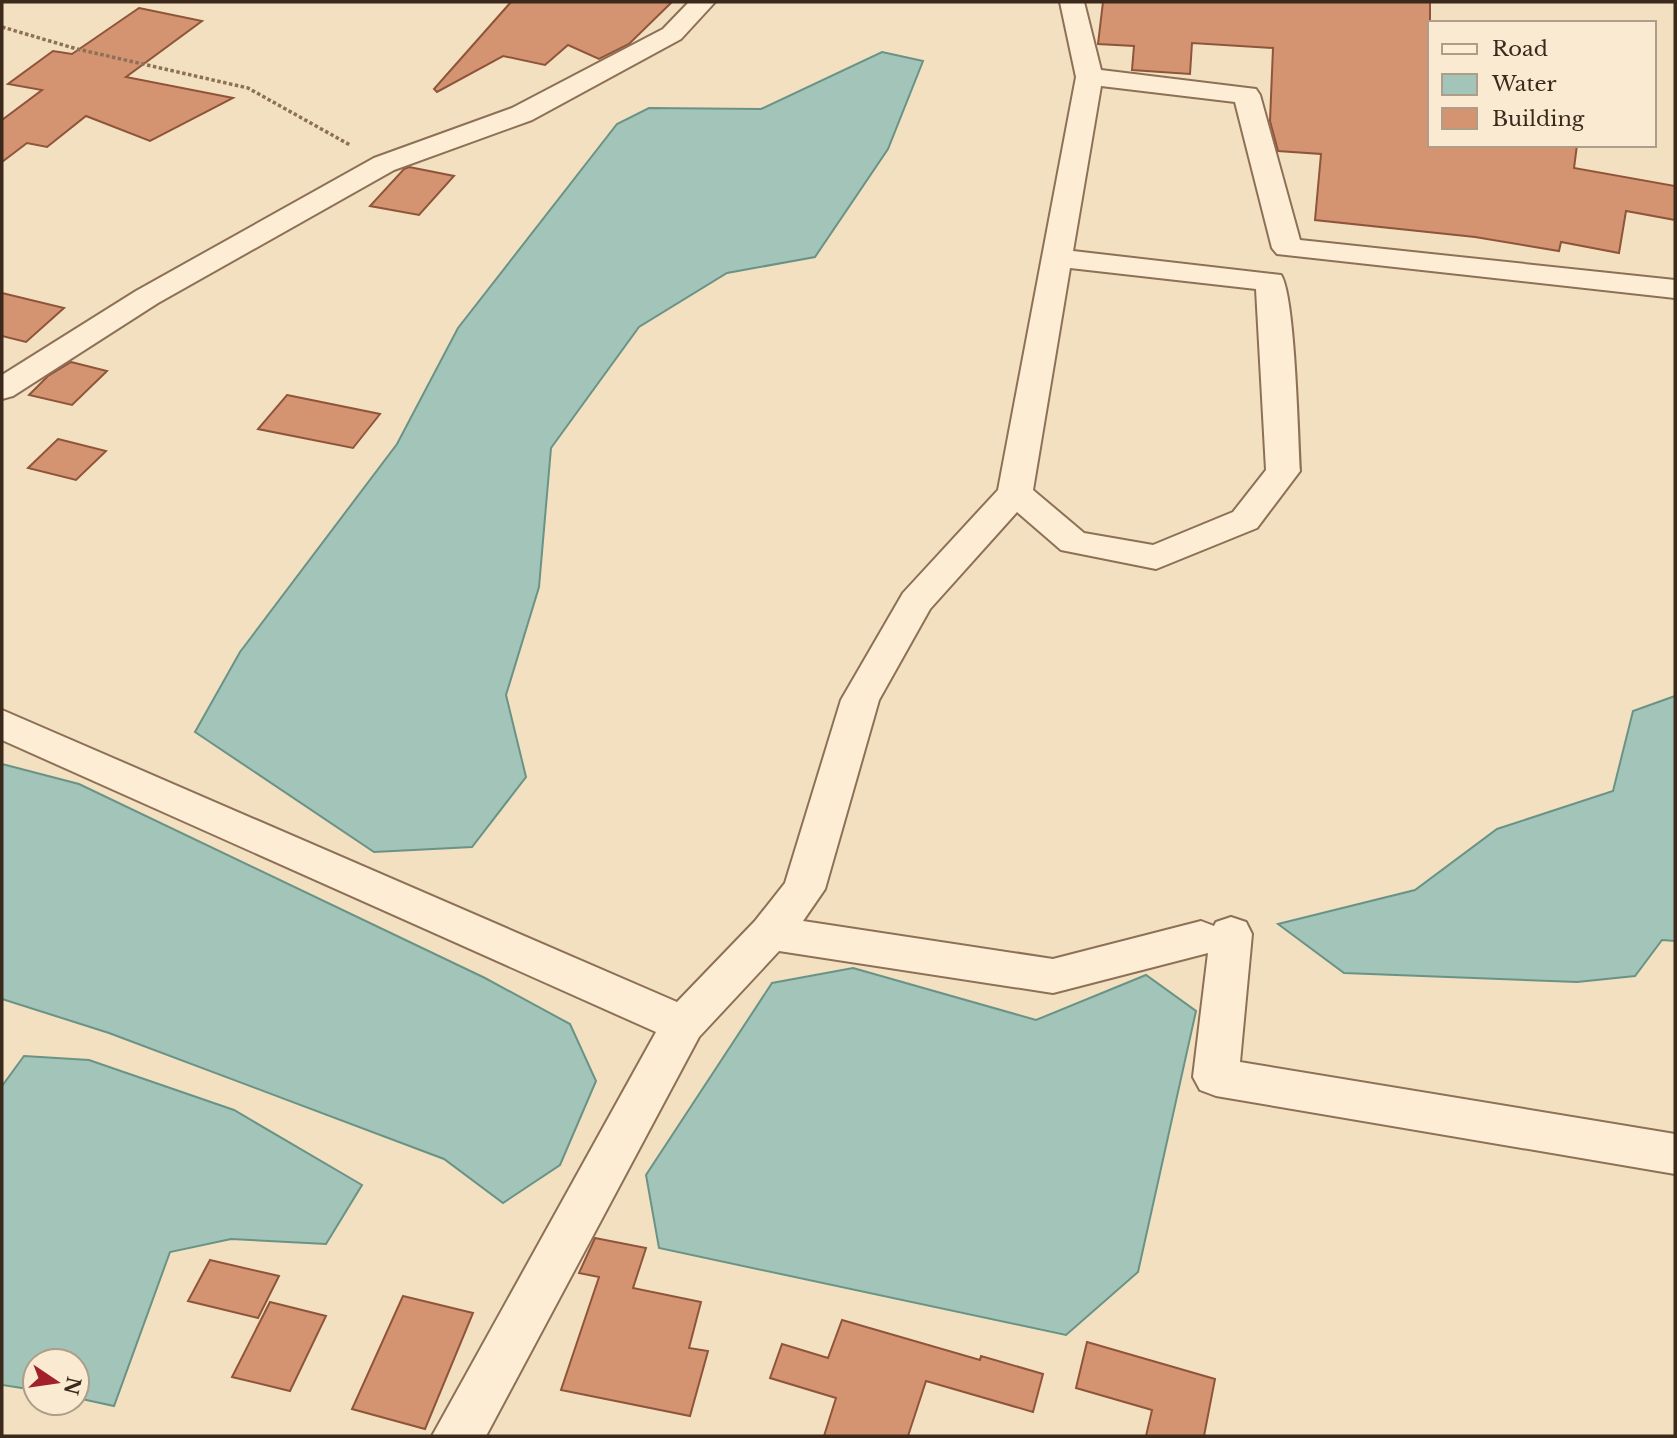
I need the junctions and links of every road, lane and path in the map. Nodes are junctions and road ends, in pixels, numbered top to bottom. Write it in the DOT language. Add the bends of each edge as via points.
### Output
graph roads {
  1 [pos="703,2"];
  2 [pos="1072,2"];
  3 [pos="2,27"];
  4 [pos="1089,76"];
  5 [pos="384,164"];
  6 [pos="1287,248"];
  7 [pos="1057,258"];
  8 [pos="1270,281"];
  9 [pos="1675,289"];
  10 [pos="2,389"];
  11 [pos="1016,494"];
  12 [pos="2,724"];
  13 [pos="770,933"];
  14 [pos="683,1024"];
  15 [pos="1675,1154"];
  16 [pos="458,1436"];
  1 -- 5 [label="street" via="672,34 522,114"];
  2 -- 4 [label="street"];
  3 -- 5 [label="path" via="248,89"];
  4 -- 6 [label="street" via="1247,96"];
  4 -- 7 [label="street"];
  5 -- 10 [label="street" via="147,297"];
  6 -- 8 [label="street"];
  6 -- 9 [label="street"];
  7 -- 8 [label="street"];
  7 -- 11 [label="street"];
  8 -- 11 [label="street" via="1283,471 1245,520 1156,557 1073,542"];
  11 -- 13 [label="street" via="916,602 860,700 804,889"];
  12 -- 14 [label="street"];
  13 -- 14 [label="street"];
  13 -- 15 [label="street" via="1054,976 1216,936 1216,1077"];
  14 -- 16 [label="street"];
}
